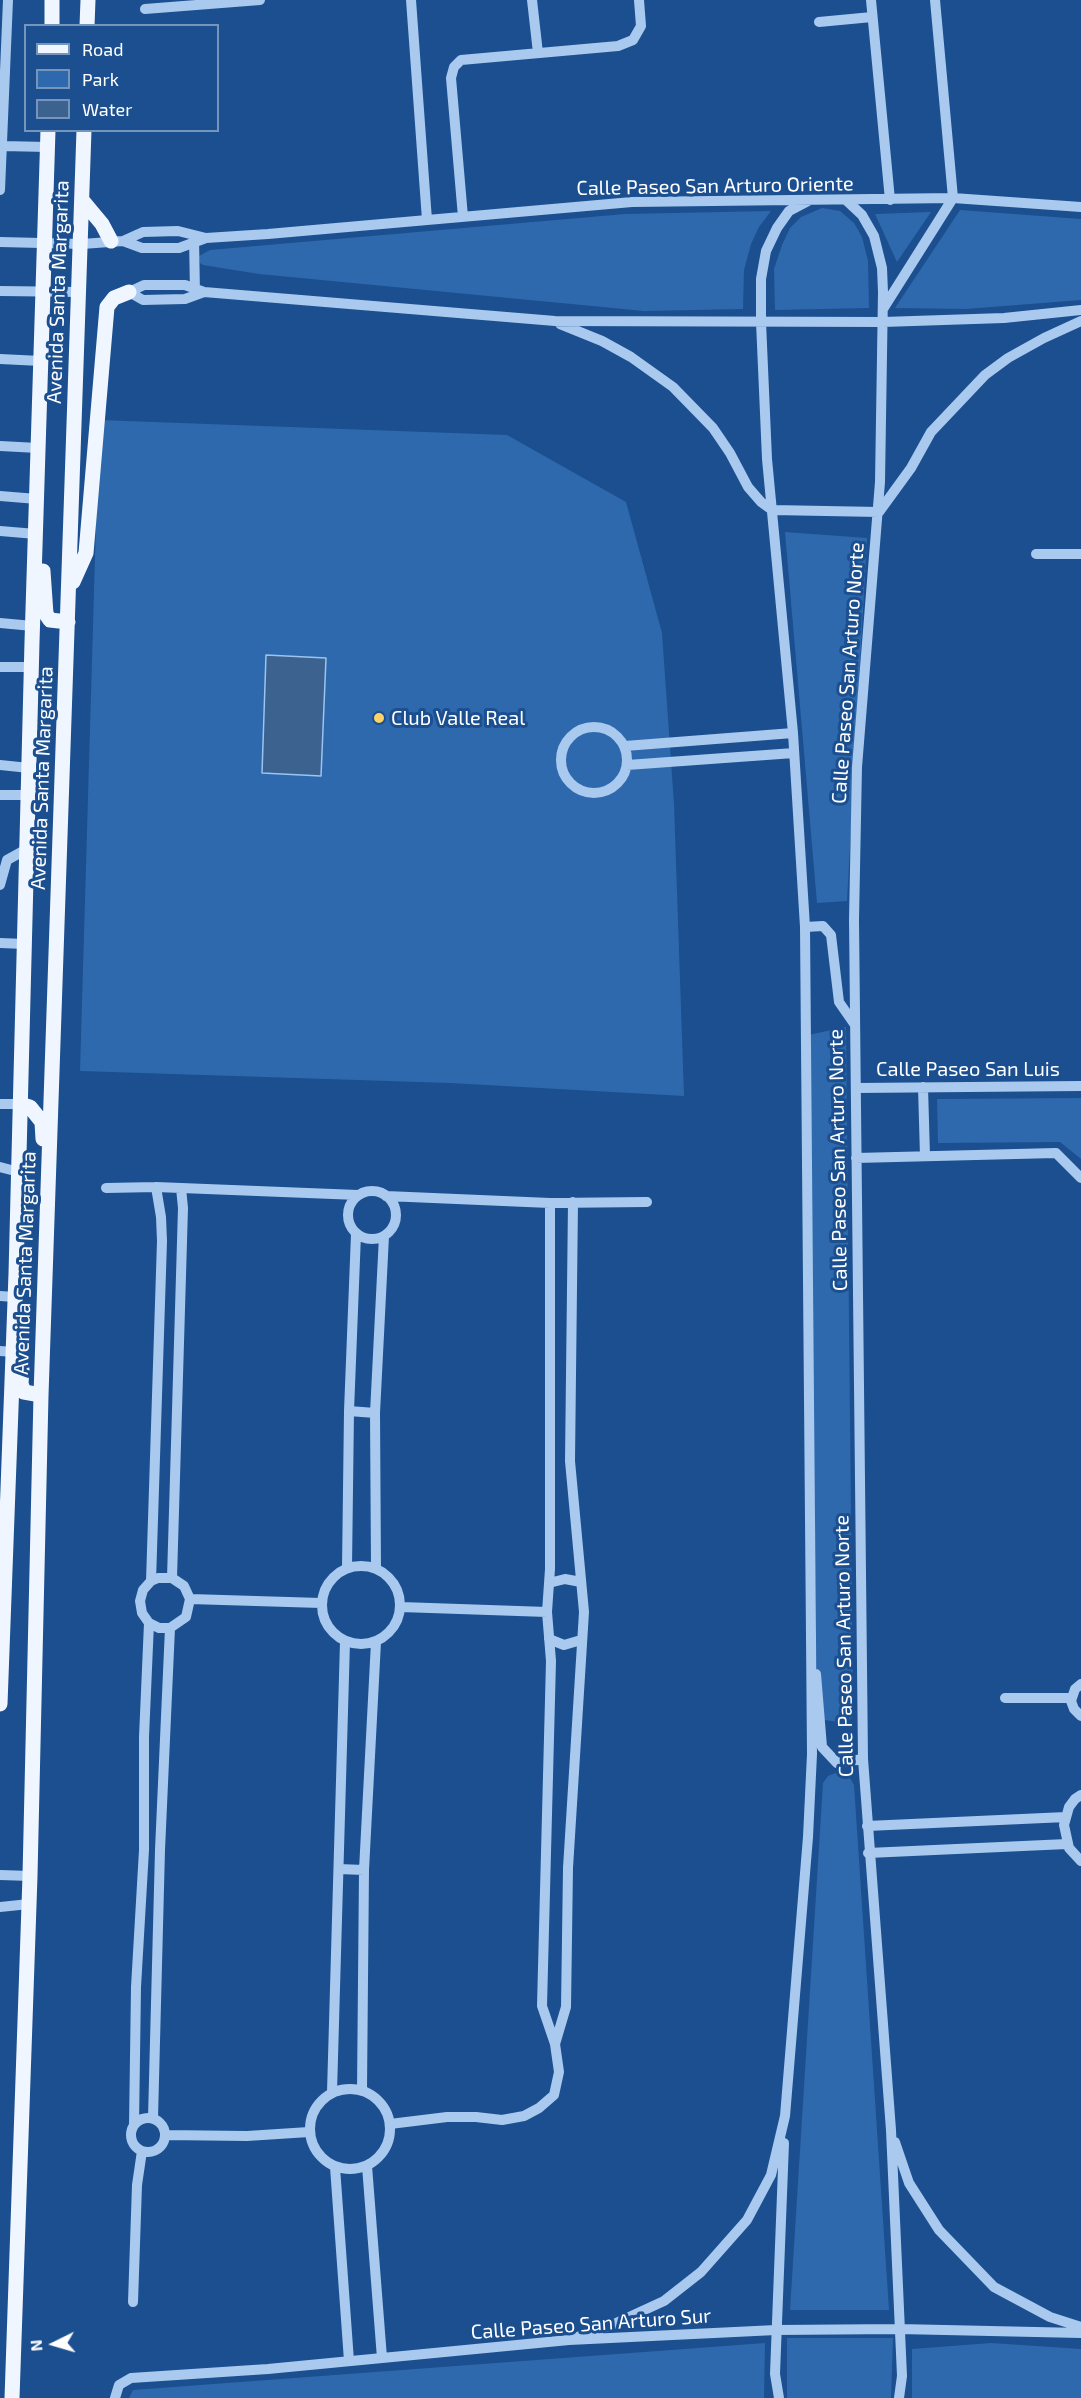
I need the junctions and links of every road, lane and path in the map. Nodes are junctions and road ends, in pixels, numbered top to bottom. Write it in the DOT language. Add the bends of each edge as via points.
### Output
graph roads {
  1 [pos="8,0"];
  2 [pos="52,0"];
  3 [pos="260,0"];
  4 [pos="411,0"];
  5 [pos="532,0"];
  6 [pos="639,0"];
  7 [pos="871,0"];
  8 [pos="935,0"];
  9 [pos="87,3"];
  10 [pos="145,9"];
  11 [pos="872,18"];
  12 [pos="819,22"];
  13 [pos="52,24"];
  14 [pos="87,24"];
  15 [pos="538,53"];
  16 [pos="48,132"];
  17 [pos="84,132"];
  18 [pos="2,146"];
  19 [pos="48,147"];
  20 [pos="0,190"];
  21 [pos="953,198"];
  22 [pos="82,200"];
  23 [pos="846,200"];
  24 [pos="890,200"];
  25 [pos="808,201"];
  26 [pos="1081,207"];
  27 [pos="463,217"];
  28 [pos="427,220"];
  29 [pos="194,239"];
  30 [pos="117,241"];
  31 [pos="0,242"];
  32 [pos="45,242"];
  33 [pos="82,244"];
  34 [pos="0,291"];
  35 [pos="43,291"];
  36 [pos="80,292"];
  37 [pos="129,292"];
  38 [pos="198,292"];
  39 [pos="883,309"];
  40 [pos="1081,310"];
  41 [pos="555,321"];
  42 [pos="1081,321"];
  43 [pos="761,322"];
  44 [pos="883,322"];
  45 [pos="0,359"];
  46 [pos="41,361"];
  47 [pos="0,446"];
  48 [pos="38,448"];
  49 [pos="0,496"];
  50 [pos="37,499"];
  51 [pos="772,510"];
  52 [pos="879,512"];
  53 [pos="0,531"];
  54 [pos="36,534"];
  55 [pos="1036,554"];
  56 [pos="1081,554"];
  57 [pos="69,590"];
  58 [pos="68,622"];
  59 [pos="0,623"];
  60 [pos="33,626"];
  61 [pos="32,666"];
  62 [pos="0,667"];
  63 [pos="793,733"];
  64 [pos="625,746"];
  65 [pos="794,753"];
  66 [pos="0,765"];
  67 [pos="627,765"];
  68 [pos="29,768"];
  69 [pos="0,795"];
  70 [pos="28,795"];
  71 [pos="27,849"];
  72 [pos="0,885"];
  73 [pos="805,927"];
  74 [pos="0,943"];
  75 [pos="25,944"];
  76 [pos="855,1025"];
  77 [pos="1081,1086"];
  78 [pos="923,1087"];
  79 [pos="856,1088"];
  80 [pos="0,1104"];
  81 [pos="21,1104"];
  82 [pos="926,1156"];
  83 [pos="856,1158"];
  84 [pos="0,1167"];
  85 [pos="19,1172"];
  86 [pos="1081,1178"];
  87 [pos="156,1187"];
  88 [pos="106,1188"];
  89 [pos="181,1188"];
  90 [pos="358,1195"];
  91 [pos="386,1196"];
  92 [pos="573,1202"];
  93 [pos="647,1202"];
  94 [pos="550,1203"];
  95 [pos="48,1222"];
  96 [pos="356,1234"];
  97 [pos="384,1236"];
  98 [pos="16,1274"];
  99 [pos="8,1297"];
  100 [pos="7,1351"];
  101 [pos="6,1393"];
  102 [pos="41,1395"];
  103 [pos="156,1405"];
  104 [pos="177,1405"];
  105 [pos="349,1412"];
  106 [pos="375,1413"];
  107 [pos="550,1425"];
  108 [pos="570,1426"];
  109 [pos="4,1473"];
  110 [pos="347,1567"];
  111 [pos="376,1568"];
  112 [pos="172,1578"];
  113 [pos="151,1581"];
  114 [pos="581,1582"];
  115 [pos="549,1583"];
  116 [pos="190,1599"];
  117 [pos="321,1603"];
  118 [pos="401,1608"];
  119 [pos="547,1612"];
  120 [pos="149,1623"];
  121 [pos="170,1628"];
  122 [pos="549,1639"];
  123 [pos="581,1640"];
  124 [pos="345,1642"];
  125 [pos="376,1642"];
  126 [pos="811,1667"];
  127 [pos="1081,1684"];
  128 [pos="0,1693"];
  129 [pos="1005,1698"];
  130 [pos="1071,1698"];
  131 [pos="0,1704"];
  132 [pos="1081,1716"];
  133 [pos="863,1759"];
  134 [pos="1081,1796"];
  135 [pos="1066,1817"];
  136 [pos="867,1826"];
  137 [pos="1067,1844"];
  138 [pos="144,1850"];
  139 [pos="160,1850"];
  140 [pos="868,1853"];
  141 [pos="1081,1861"];
  142 [pos="546,1868"];
  143 [pos="568,1868"];
  144 [pos="339,1869"];
  145 [pos="364,1870"];
  146 [pos="0,1875"];
  147 [pos="30,1876"];
  148 [pos="29,1904"];
  149 [pos="0,1907"];
  150 [pos="555,2044"];
  151 [pos="362,2090"];
  152 [pos="332,2092"];
  153 [pos="785,2116"];
  154 [pos="153,2118"];
  155 [pos="390,2124"];
  156 [pos="134,2125"];
  157 [pos="891,2130"];
  158 [pos="309,2132"];
  159 [pos="165,2135"];
  160 [pos="142,2151"];
  161 [pos="368,2166"];
  162 [pos="335,2168"];
  163 [pos="134,2302"];
  164 [pos="1081,2327"];
  165 [pos="899,2329"];
  166 [pos="776,2330"];
  167 [pos="1081,2333"];
  168 [pos="569,2340"];
  169 [pos="382,2358"];
  170 [pos="349,2361"];
  171 [pos="12,2398"];
  172 [pos="115,2398"];
  173 [pos="780,2398"];
  174 [pos="899,2398"];
  1 -- 18 [label="street"];
  2 -- 13 [label="main road"];
  3 -- 10 [label="street"];
  4 -- 28 [label="street"];
  5 -- 15 [label="street"];
  6 -- 15 [label="street" via="641,26 633,40 618,46"];
  7 -- 11 [label="street"];
  8 -- 21 [label="street"];
  9 -- 14 [label="main road"];
  11 -- 12 [label="street"];
  11 -- 24 [label="street"];
  15 -- 27 [label="street" via="461,60 454,67 451,78"];
  16 -- 19 [label="main road, Avenida Santa Margarita"];
  17 -- 22 [label="main road, Avenida Santa Margarita"];
  18 -- 19 [label="street"];
  18 -- 20 [label="street"];
  19 -- 32 [label="main road, Avenida Santa Margarita"];
  21 -- 24 [label="street, Calle Paseo San Arturo Oriente"];
  21 -- 26 [label="street, Calle Paseo San Arturo Oriente"];
  21 -- 39 [label="street"];
  22 -- 30 [label="main road"];
  22 -- 33 [label="main road, Avenida Santa Margarita"];
  23 -- 24 [label="street, Calle Paseo San Arturo Oriente"];
  23 -- 25 [label="street, Calle Paseo San Arturo Oriente"];
  23 -- 39 [label="street, Calle Paseo San Arturo Norte" via="862,215 874,236 882,268"];
  25 -- 27 [label="street, Calle Paseo San Arturo Oriente" via="632,202"];
  25 -- 43 [label="street, Calle Paseo San Arturo Norte" via="789,211 766,251 761,279"];
  27 -- 28 [label="street, Calle Paseo San Arturo Oriente"];
  28 -- 29 [label="street, Calle Paseo San Arturo Oriente"];
  29 -- 30 [label="street, Calle Paseo San Arturo Oriente" via="178,231 143,232"];
  29 -- 30 [label="street, Calle Paseo San Arturo Oriente" via="179,248 142,248"];
  29 -- 38 [label="street"];
  30 -- 33 [label="street, Calle Paseo San Arturo Oriente"];
  31 -- 32 [label="street, Calle Paseo San Arturo Oriente"];
  32 -- 33 [label="street, Calle Paseo San Arturo Oriente"];
  32 -- 35 [label="main road, Avenida Santa Margarita"];
  33 -- 36 [label="main road, Avenida Santa Margarita"];
  34 -- 35 [label="street"];
  35 -- 36 [label="street"];
  35 -- 46 [label="main road, Avenida Santa Margarita"];
  36 -- 57 [label="main road, Avenida Santa Margarita"];
  37 -- 38 [label="street" via="144,285 185,285"];
  37 -- 57 [label="main road" via="114,298 107,307 86,553"];
  38 -- 41 [label="street"];
  39 -- 44 [label="street, Calle Paseo San Arturo Norte"];
  40 -- 44 [label="street" via="1005,318"];
  41 -- 43 [label="street"];
  41 -- 51 [label="street" via="631,357 673,387 713,428 748,487"];
  42 -- 52 [label="street" via="1008,358 985,375 931,432"];
  43 -- 44 [label="street"];
  43 -- 51 [label="street, Calle Paseo San Arturo Norte"];
  44 -- 52 [label="street, Calle Paseo San Arturo Norte"];
  45 -- 46 [label="street"];
  46 -- 48 [label="main road, Avenida Santa Margarita"];
  47 -- 48 [label="street"];
  48 -- 50 [label="main road, Avenida Santa Margarita"];
  49 -- 50 [label="street"];
  50 -- 54 [label="main road, Avenida Santa Margarita"];
  51 -- 52 [label="street"];
  51 -- 63 [label="street, Calle Paseo San Arturo Norte"];
  52 -- 76 [label="street, Calle Paseo San Arturo Norte" via="857,768"];
  53 -- 54 [label="street"];
  54 -- 58 [label="main road" via="41,542 46,614 50,620"];
  54 -- 60 [label="main road, Avenida Santa Margarita"];
  55 -- 56 [label="street"];
  57 -- 58 [label="main road, Avenida Santa Margarita"];
  58 -- 95 [label="main road, Avenida Santa Margarita"];
  59 -- 60 [label="street"];
  60 -- 61 [label="main road, Avenida Santa Margarita"];
  61 -- 62 [label="street"];
  61 -- 68 [label="main road, Avenida Santa Margarita"];
  63 -- 64 [label="street"];
  63 -- 65 [label="street, Calle Paseo San Arturo Norte"];
  64 -- 67 [label="street"];
  64 -- 67 [label="street" via="614,732 598,726 581,728 567,739 560,755 562,772 573,787 589,794 606,792 620,781"];
  65 -- 67 [label="street"];
  65 -- 73 [label="street, Calle Paseo San Arturo Norte"];
  66 -- 68 [label="street"];
  68 -- 70 [label="main road, Avenida Santa Margarita"];
  69 -- 70 [label="street"];
  70 -- 71 [label="main road, Avenida Santa Margarita"];
  71 -- 72 [label="street" via="7,860"];
  71 -- 75 [label="main road, Avenida Santa Margarita"];
  73 -- 76 [label="street" via="823,926 831,935 839,1002"];
  73 -- 126 [label="street, Calle Paseo San Arturo Norte"];
  74 -- 75 [label="street"];
  75 -- 81 [label="main road, Avenida Santa Margarita"];
  76 -- 79 [label="street, Calle Paseo San Arturo Norte"];
  77 -- 78 [label="street, Calle Paseo San Luis"];
  78 -- 79 [label="street, Calle Paseo San Luis"];
  78 -- 82 [label="street"];
  79 -- 83 [label="street, Calle Paseo San Arturo Norte"];
  80 -- 81 [label="street"];
  81 -- 85 [label="main road, Avenida Santa Margarita"];
  81 -- 95 [label="main road" via="30,1107 42,1122"];
  82 -- 83 [label="street"];
  82 -- 86 [label="street" via="1056,1153"];
  83 -- 133 [label="street, Calle Paseo San Arturo Norte"];
  84 -- 85 [label="street"];
  85 -- 98 [label="main road, Avenida Santa Margarita"];
  87 -- 88 [label="street"];
  87 -- 89 [label="street"];
  87 -- 103 [label="street" via="162,1241"];
  89 -- 90 [label="street"];
  89 -- 104 [label="street"];
  90 -- 91 [label="street" via="367,1191"];
  90 -- 96 [label="street" via="347,1214"];
  91 -- 94 [label="street"];
  91 -- 97 [label="street" via="396,1217"];
  92 -- 93 [label="street"];
  92 -- 94 [label="street"];
  92 -- 108 [label="street"];
  94 -- 107 [label="street"];
  95 -- 102 [label="main road, Avenida Santa Margarita"];
  96 -- 97 [label="street" via="369,1240"];
  96 -- 105 [label="street"];
  97 -- 106 [label="street"];
  98 -- 99 [label="main road, Avenida Santa Margarita"];
  98 -- 102 [label="main road" via="23,1300 21,1384 28,1395"];
  99 -- 100 [label="main road, Avenida Santa Margarita"];
  100 -- 101 [label="main road, Avenida Santa Margarita"];
  101 -- 109 [label="main road, Avenida Santa Margarita"];
  102 -- 147 [label="main road, Avenida Santa Margarita"];
  103 -- 104 [label="street"];
  103 -- 113 [label="street"];
  104 -- 112 [label="street"];
  105 -- 106 [label="street"];
  105 -- 110 [label="street"];
  106 -- 111 [label="street"];
  107 -- 108 [label="street"];
  107 -- 115 [label="street"];
  108 -- 114 [label="street"];
  109 -- 128 [label="main road, Avenida Santa Margarita"];
  110 -- 111 [label="street"];
  110 -- 117 [label="street" via="334,1575"];
  111 -- 118 [label="street" via="395,1584"];
  112 -- 113 [label="street"];
  112 -- 116 [label="street" via="184,1586"];
  113 -- 120 [label="street" via="140,1601"];
  114 -- 115 [label="street" via="565,1579"];
  114 -- 123 [label="street"];
  115 -- 119 [label="street"];
  116 -- 117 [label="street"];
  116 -- 121 [label="street" via="186,1617"];
  117 -- 124 [label="street" via="332,1633"];
  118 -- 119 [label="street"];
  118 -- 125 [label="street" via="397,1622"];
  119 -- 122 [label="street"];
  120 -- 121 [label="street"];
  120 -- 138 [label="street"];
  121 -- 139 [label="street"];
  122 -- 123 [label="street" via="564,1646"];
  122 -- 142 [label="street"];
  123 -- 143 [label="street"];
  124 -- 125 [label="street"];
  124 -- 144 [label="street"];
  125 -- 145 [label="street"];
  126 -- 133 [label="street" via="818,1677 822,1747 837,1762"];
  126 -- 153 [label="street, Calle Paseo San Arturo Norte" via="808,1837"];
  127 -- 130 [label="street"];
  128 -- 131 [label="main road, Avenida Santa Margarita"];
  129 -- 130 [label="street"];
  130 -- 132 [label="street"];
  133 -- 136 [label="street, Calle Paseo San Arturo Norte"];
  134 -- 135 [label="street" via="1075,1799"];
  135 -- 136 [label="street"];
  135 -- 137 [label="street"];
  136 -- 140 [label="street, Calle Paseo San Arturo Norte"];
  137 -- 140 [label="street"];
  137 -- 141 [label="street"];
  138 -- 139 [label="street"];
  138 -- 156 [label="street" via="136,1987"];
  139 -- 154 [label="street"];
  140 -- 157 [label="street, Calle Paseo San Arturo Norte"];
  142 -- 143 [label="street"];
  142 -- 150 [label="street" via="542,2006"];
  143 -- 150 [label="street" via="566,2007"];
  144 -- 145 [label="street"];
  144 -- 152 [label="street"];
  145 -- 151 [label="street"];
  146 -- 147 [label="street"];
  147 -- 148 [label="main road, Avenida Santa Margarita"];
  148 -- 149 [label="street"];
  148 -- 171 [label="main road, Avenida Santa Margarita"];
  150 -- 155 [label="street" via="559,2072 554,2095 524,2116 502,2120 447,2116"];
  151 -- 152 [label="street" via="346,2088"];
  151 -- 155 [label="street" via="386,2109"];
  152 -- 158 [label="street" via="319,2102 311,2116"];
  153 -- 166 [label="street, Calle Paseo San Arturo Norte"];
  153 -- 168 [label="street, Calle Paseo San Arturo Norte" via="771,2175 747,2220 701,2272 664,2301"];
  154 -- 156 [label="street"];
  154 -- 159 [label="street" via="162,2125"];
  155 -- 161 [label="street" via="389,2141 381,2156"];
  156 -- 160 [label="street" via="131,2140"];
  157 -- 164 [label="street, Calle Paseo San Arturo Norte" via="909,2183 939,2230 986,2279 1050,2317"];
  157 -- 165 [label="street, Calle Paseo San Arturo Norte"];
  158 -- 159 [label="street"];
  158 -- 162 [label="street" via="313,2147"];
  159 -- 160 [label="street" via="157,2149"];
  160 -- 163 [label="street" via="137,2185"];
  161 -- 162 [label="street"];
  161 -- 169 [label="street"];
  162 -- 170 [label="street"];
  165 -- 166 [label="street, Calle Paseo San Arturo Sur"];
  165 -- 167 [label="street, Calle Paseo San Arturo Sur"];
  165 -- 174 [label="street, Calle Paseo San Arturo Norte"];
  166 -- 168 [label="street, Calle Paseo San Arturo Sur"];
  166 -- 173 [label="street, Calle Paseo San Arturo Norte" via="775,2374"];
  168 -- 169 [label="street, Calle Paseo San Arturo Sur"];
  169 -- 170 [label="street, Calle Paseo San Arturo Sur"];
  170 -- 172 [label="street, Calle Paseo San Arturo Sur" via="131,2378 119,2385"];
}
